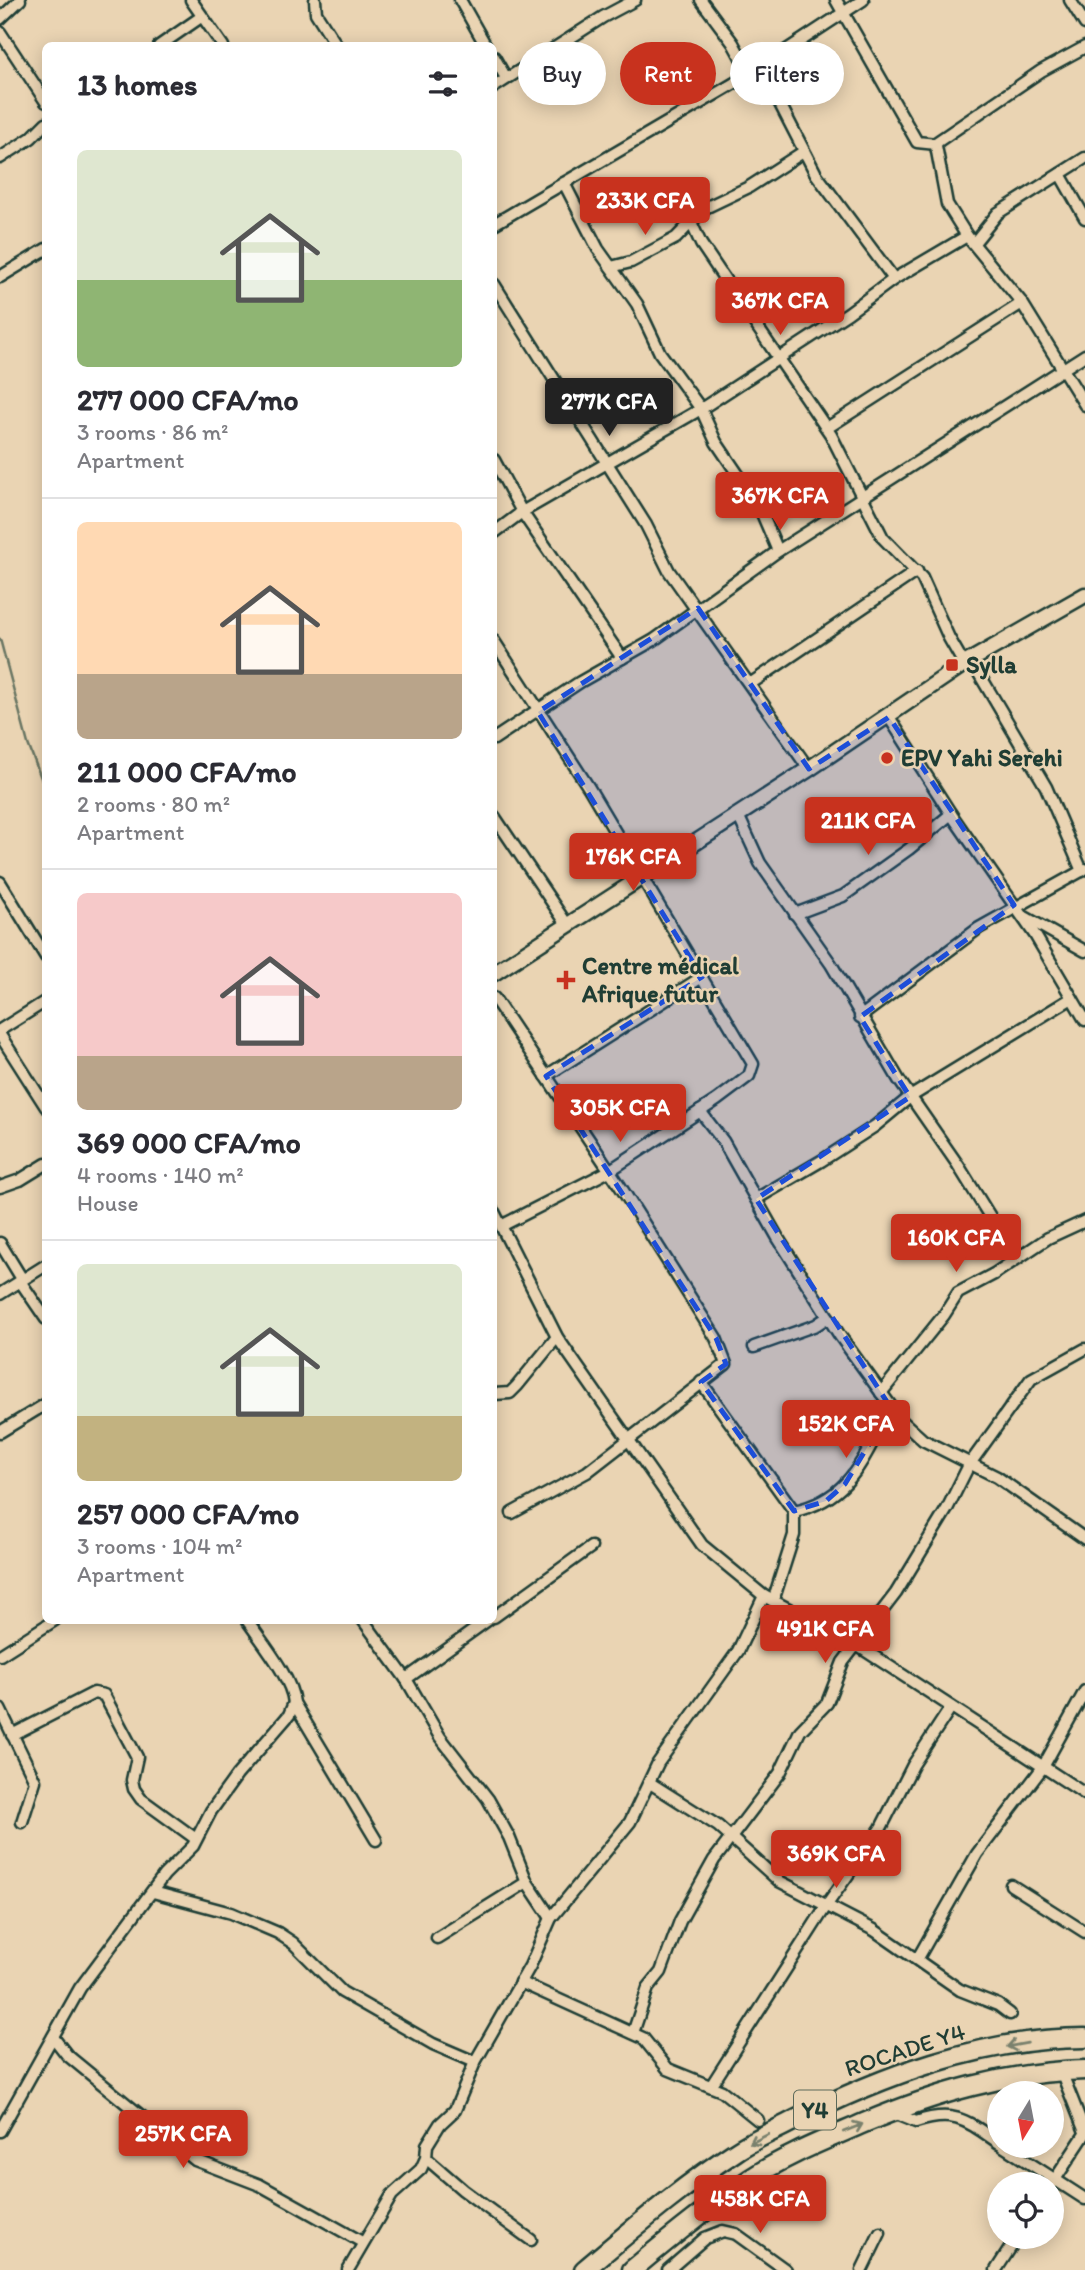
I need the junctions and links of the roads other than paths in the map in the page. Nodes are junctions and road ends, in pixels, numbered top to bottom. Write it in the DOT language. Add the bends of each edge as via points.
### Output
graph roads {
  1 [pos="20,0"];
  2 [pos="191,0"];
  3 [pos="315,0"];
  4 [pos="460,0"];
  5 [pos="635,0"];
  6 [pos="701,0"];
  7 [pos="836,0"];
  8 [pos="863,0"];
  9 [pos="1070,0"];
  10 [pos="844,13"];
  11 [pos="201,17"];
  12 [pos="0,19"];
  13 [pos="1085,24"];
  14 [pos="0,32"];
  15 [pos="165,42"];
  16 [pos="220,42"];
  17 [pos="334,42"];
  18 [pos="484,42"];
  19 [pos="732,42"];
  20 [pos="799,42"];
  21 [pos="1085,47"];
  22 [pos="497,62"];
  23 [pos="506,78"];
  24 [pos="497,85"];
  25 [pos="730,86"];
  26 [pos="42,96"];
  27 [pos="780,105"];
  28 [pos="42,127"];
  29 [pos="936,144"];
  30 [pos="803,152"];
  31 [pos="0,158"];
  32 [pos="1085,158"];
  33 [pos="1060,174"];
  34 [pos="564,183"];
  35 [pos="1085,218"];
  36 [pos="497,222"];
  37 [pos="691,222"];
  38 [pos="971,239"];
  39 [pos="42,254"];
  40 [pos="611,267"];
  41 [pos="0,277"];
  42 [pos="894,279"];
  43 [pos="497,289"];
  44 [pos="1022,303"];
  45 [pos="779,355"];
  46 [pos="1085,355"];
  47 [pos="1060,368"];
  48 [pos="1085,405"];
  49 [pos="701,409"];
  50 [pos="827,429"];
  51 [pos="607,463"];
  52 [pos="497,466"];
  53 [pos="863,500"];
  54 [pos="522,512"];
  55 [pos="497,531"];
  56 [pos="778,551"];
  57 [pos="917,571"];
  58 [pos="1085,595"];
  59 [pos="698,608"];
  60 [pos="497,645"];
  61 [pos="622,658"];
  62 [pos="968,662"];
  63 [pos="750,684"];
  64 [pos="538,712"];
  65 [pos="889,716"];
  66 [pos="497,737"];
  67 [pos="809,769"];
  68 [pos="951,814"];
  69 [pos="738,815"];
  70 [pos="497,820"];
  71 [pos="1083,870"];
  72 [pos="641,876"];
  73 [pos="0,882"];
  74 [pos="1017,910"];
  75 [pos="795,914"];
  76 [pos="566,923"];
  77 [pos="42,950"];
  78 [pos="1085,951"];
  79 [pos="497,971"];
  80 [pos="702,978"];
  81 [pos="1072,999"];
  82 [pos="497,1002"];
  83 [pos="42,1003"];
  84 [pos="860,1017"];
  85 [pos="1085,1020"];
  86 [pos="0,1032"];
  87 [pos="546,1076"];
  88 [pos="910,1097"];
  89 [pos="42,1100"];
  90 [pos="700,1111"];
  91 [pos="42,1166"];
  92 [pos="609,1171"];
  93 [pos="0,1188"];
  94 [pos="756,1199"];
  95 [pos="497,1216"];
  96 [pos="1085,1221"];
  97 [pos="503,1225"];
  98 [pos="0,1243"];
  99 [pos="1015,1257"];
  100 [pos="42,1267"];
  101 [pos="21,1280"];
  102 [pos="0,1294"];
  103 [pos="42,1313"];
  104 [pos="828,1317"];
  105 [pos="557,1337"];
  106 [pos="754,1347"];
  107 [pos="1085,1349"];
  108 [pos="701,1382"];
  109 [pos="881,1393"];
  110 [pos="497,1394"];
  111 [pos="42,1406"];
  112 [pos="891,1408"];
  113 [pos="0,1432"];
  114 [pos="628,1439"];
  115 [pos="969,1465"];
  116 [pos="794,1511"];
  117 [pos="512,1513"];
  118 [pos="1085,1539"];
  119 [pos="591,1547"];
  120 [pos="769,1598"];
  121 [pos="497,1615"];
  122 [pos="49,1624"];
  123 [pos="250,1624"];
  124 [pos="366,1624"];
  125 [pos="482,1624"];
  126 [pos="855,1644"];
  127 [pos="0,1655"];
  128 [pos="406,1679"];
  129 [pos="1085,1691"];
  130 [pos="294,1703"];
  131 [pos="951,1707"];
  132 [pos="0,1709"];
  133 [pos="12,1735"];
  134 [pos="1043,1766"];
  135 [pos="650,1783"];
  136 [pos="1085,1794"];
  137 [pos="22,1822"];
  138 [pos="733,1838"];
  139 [pos="196,1839"];
  140 [pos="376,1840"];
  141 [pos="527,1882"];
  142 [pos="1011,1885"];
  143 [pos="153,1892"];
  144 [pos="828,1903"];
  145 [pos="551,1918"];
  146 [pos="1085,1932"];
  147 [pos="437,1938"];
  148 [pos="918,1958"];
  149 [pos="520,1982"];
  150 [pos="1010,2014"];
  151 [pos="633,2033"];
  152 [pos="53,2037"];
  153 [pos="1085,2038"];
  154 [pos="475,2062"];
  155 [pos="1085,2070"];
  156 [pos="1061,2071"];
  157 [pos="711,2086"];
  158 [pos="891,2112"];
  159 [pos="758,2120"];
  160 [pos="0,2131"];
  161 [pos="1085,2133"];
  162 [pos="987,2136"];
  163 [pos="426,2158"];
  164 [pos="1021,2158"];
  165 [pos="1040,2172"];
  166 [pos="1059,2172"];
  167 [pos="1064,2187"];
  168 [pos="1085,2199"];
  169 [pos="880,2233"];
  170 [pos="531,2240"];
  171 [pos="362,2242"];
  172 [pos="1010,2249"];
  173 [pos="348,2270"];
  174 [pos="584,2270"];
  175 [pos="632,2270"];
  176 [pos="668,2270"];
  177 [pos="786,2270"];
  178 [pos="862,2270"];
  179 [pos="996,2270"];
  1 -- 12 [label="street"];
  2 -- 11 [label="street"];
  3 -- 17 [label="street" via="316,13"];
  4 -- 18 [label="street"];
  5 -- 23 [label="street"];
  6 -- 19 [label="street"];
  7 -- 10 [label="street"];
  8 -- 10 [label="street"];
  9 -- 13 [label="street"];
  10 -- 20 [label="street"];
  10 -- 29 [label="street" via="917,142"];
  11 -- 15 [label="street"];
  11 -- 16 [label="street"];
  14 -- 26 [label="street"];
  21 -- 29 [label="street" via="1041,71"];
  22 -- 23 [label="street"];
  23 -- 24 [label="street"];
  25 -- 34 [label="street"];
  27 -- 30 [label="street"];
  28 -- 31 [label="street"];
  29 -- 38 [label="street" via="944,197"];
  30 -- 37 [label="street" via="748,187 713,202"];
  30 -- 42 [label="street"];
  32 -- 33 [label="street"];
  33 -- 35 [label="street"];
  33 -- 38 [label="street" via="998,213"];
  34 -- 36 [label="street"];
  34 -- 40 [label="street"];
  37 -- 40 [label="street" via="676,237 631,262"];
  37 -- 45 [label="street" via="727,284"];
  38 -- 42 [label="street"];
  38 -- 44 [label="street"];
  39 -- 41 [label="street"];
  40 -- 49 [label="street" via="637,304 660,353"];
  42 -- 45 [label="street"];
  43 -- 51 [label="street"];
  44 -- 47 [label="street"];
  44 -- 50 [label="street"];
  45 -- 49 [label="street"];
  45 -- 50 [label="street"];
  46 -- 47 [label="street"];
  47 -- 48 [label="street"];
  47 -- 53 [label="street"];
  49 -- 51 [label="street"];
  49 -- 56 [label="street" via="716,442 758,504"];
  50 -- 53 [label="street"];
  51 -- 54 [label="street"];
  51 -- 59 [label="street" via="669,571"];
  52 -- 54 [label="street"];
  53 -- 56 [label="street"];
  53 -- 57 [label="street" via="890,547"];
  54 -- 55 [label="street"];
  54 -- 61 [label="street"];
  56 -- 59 [label="street"];
  57 -- 62 [label="street" via="949,638"];
  57 -- 63 [label="street"];
  58 -- 62 [label="street"];
  59 -- 61 [label="street"];
  59 -- 63 [label="street"];
  60 -- 64 [label="street"];
  61 -- 64 [label="street"];
  62 -- 65 [label="street"];
  62 -- 71 [label="street" via="1046,788"];
  63 -- 67 [label="street"];
  64 -- 66 [label="street"];
  64 -- 72 [label="street"];
  65 -- 67 [label="street"];
  65 -- 68 [label="street"];
  67 -- 69 [label="street"];
  68 -- 74 [label="street"];
  68 -- 75 [label="street" via="844,896"];
  69 -- 72 [label="street"];
  69 -- 75 [label="street" via="760,863"];
  70 -- 76 [label="street"];
  71 -- 74 [label="street"];
  72 -- 76 [label="street"];
  72 -- 80 [label="street"];
  73 -- 77 [label="street"];
  74 -- 78 [label="street"];
  74 -- 81 [label="street"];
  74 -- 84 [label="street" via="979,928"];
  75 -- 84 [label="street" via="831,964"];
  76 -- 79 [label="street"];
  80 -- 87 [label="street"];
  80 -- 90 [label="street" via="753,1064 749,1076"];
  81 -- 85 [label="street"];
  81 -- 88 [label="street"];
  82 -- 87 [label="street"];
  83 -- 86 [label="street"];
  84 -- 88 [label="street"];
  86 -- 89 [label="street"];
  87 -- 92 [label="street"];
  88 -- 94 [label="street" via="848,1145"];
  88 -- 99 [label="street"];
  90 -- 92 [label="street"];
  90 -- 94 [label="street"];
  91 -- 93 [label="street"];
  92 -- 97 [label="street"];
  92 -- 108 [label="street" via="716,1338 726,1364"];
  94 -- 104 [label="street"];
  95 -- 97 [label="street"];
  96 -- 99 [label="street"];
  97 -- 105 [label="street"];
  98 -- 101 [label="street"];
  99 -- 109 [label="street" via="958,1293"];
  100 -- 101 [label="street"];
  101 -- 102 [label="street"];
  101 -- 103 [label="street"];
  104 -- 106 [label="street"];
  104 -- 109 [label="street"];
  105 -- 110 [label="street" via="510,1393"];
  105 -- 114 [label="street"];
  107 -- 115 [label="street" via="1042,1370 1026,1384"];
  108 -- 114 [label="street"];
  108 -- 116 [label="street"];
  109 -- 112 [label="street"];
  111 -- 113 [label="street"];
  112 -- 115 [label="street" via="923,1440"];
  112 -- 116 [label="street" via="862,1463 845,1484 826,1501"];
  114 -- 117 [label="street" via="566,1486"];
  114 -- 120 [label="street" via="702,1545"];
  115 -- 118 [label="street" via="997,1477"];
  115 -- 126 [label="street" via="896,1593"];
  116 -- 120 [label="street" via="794,1535"];
  119 -- 121 [label="street"];
  120 -- 126 [label="street"];
  120 -- 135 [label="street" via="738,1651 658,1763"];
  122 -- 127 [label="street"];
  123 -- 130 [label="street" via="286,1678"];
  124 -- 128 [label="street"];
  125 -- 128 [label="street"];
  126 -- 131 [label="street"];
  126 -- 138 [label="street" via="827,1703 800,1731 780,1773"];
  128 -- 141 [label="street" via="440,1737 488,1799"];
  129 -- 134 [label="street"];
  130 -- 139 [label="street" via="225,1791"];
  130 -- 140 [label="street"];
  131 -- 134 [label="street"];
  131 -- 144 [label="street" via="913,1765 881,1828"];
  132 -- 133 [label="street"];
  133 -- 137 [label="street" via="35,1781"];
  133 -- 139 [label="street" via="94,1693 104,1695 137,1757 132,1780 141,1799"];
  134 -- 136 [label="street"];
  134 -- 148 [label="street" via="976,1854"];
  135 -- 138 [label="street"];
  135 -- 145 [label="street" via="630,1822"];
  138 -- 144 [label="street" via="779,1881"];
  138 -- 151 [label="street" via="714,1860 680,1921"];
  139 -- 143 [label="street"];
  141 -- 145 [label="street"];
  141 -- 147 [label="street"];
  142 -- 146 [label="street"];
  143 -- 152 [label="street" via="80,1988"];
  143 -- 154 [label="street" via="231,1913 278,1933 342,1992 433,2044"];
  144 -- 148 [label="street"];
  144 -- 157 [label="street"];
  145 -- 149 [label="street"];
  148 -- 150 [label="street" via="960,1990"];
  149 -- 151 [label="street"];
  149 -- 154 [label="street"];
  151 -- 157 [label="street" via="650,2043 668,2069"];
  152 -- 160 [label="street"];
  152 -- 171 [label="street" via="67,2055 195,2160 260,2185"];
  153 -- 174 [label="highway, ROCADE Y4 / Y4, one-way" via="954,2056 862,2087 736,2150"];
  154 -- 163 [label="street" via="455,2110 427,2144"];
  155 -- 156 [label="highway, Y4"];
  156 -- 158 [label="highway, Y4" via="1024,2073 963,2087"];
  156 -- 161 [label="street"];
  157 -- 159 [label="street"];
  158 -- 162 [label="street" via="916,2122 950,2114"];
  175 -- 158 [label="highway, Y4, one-way" via="694,2218 752,2178 813,2144"];
  161 -- 166 [label="street"];
  163 -- 170 [label="street"];
  163 -- 171 [label="street" via="413,2178 392,2195"];
  164 -- 165 [label="street"];
  167 -- 168 [label="street"];
  169 -- 178 [label="street"];
  171 -- 173 [label="street"];
  172 -- 179 [label="street"];
  176 -- 177 [label="street" via="705,2238 723,2231 736,2234"];
}
